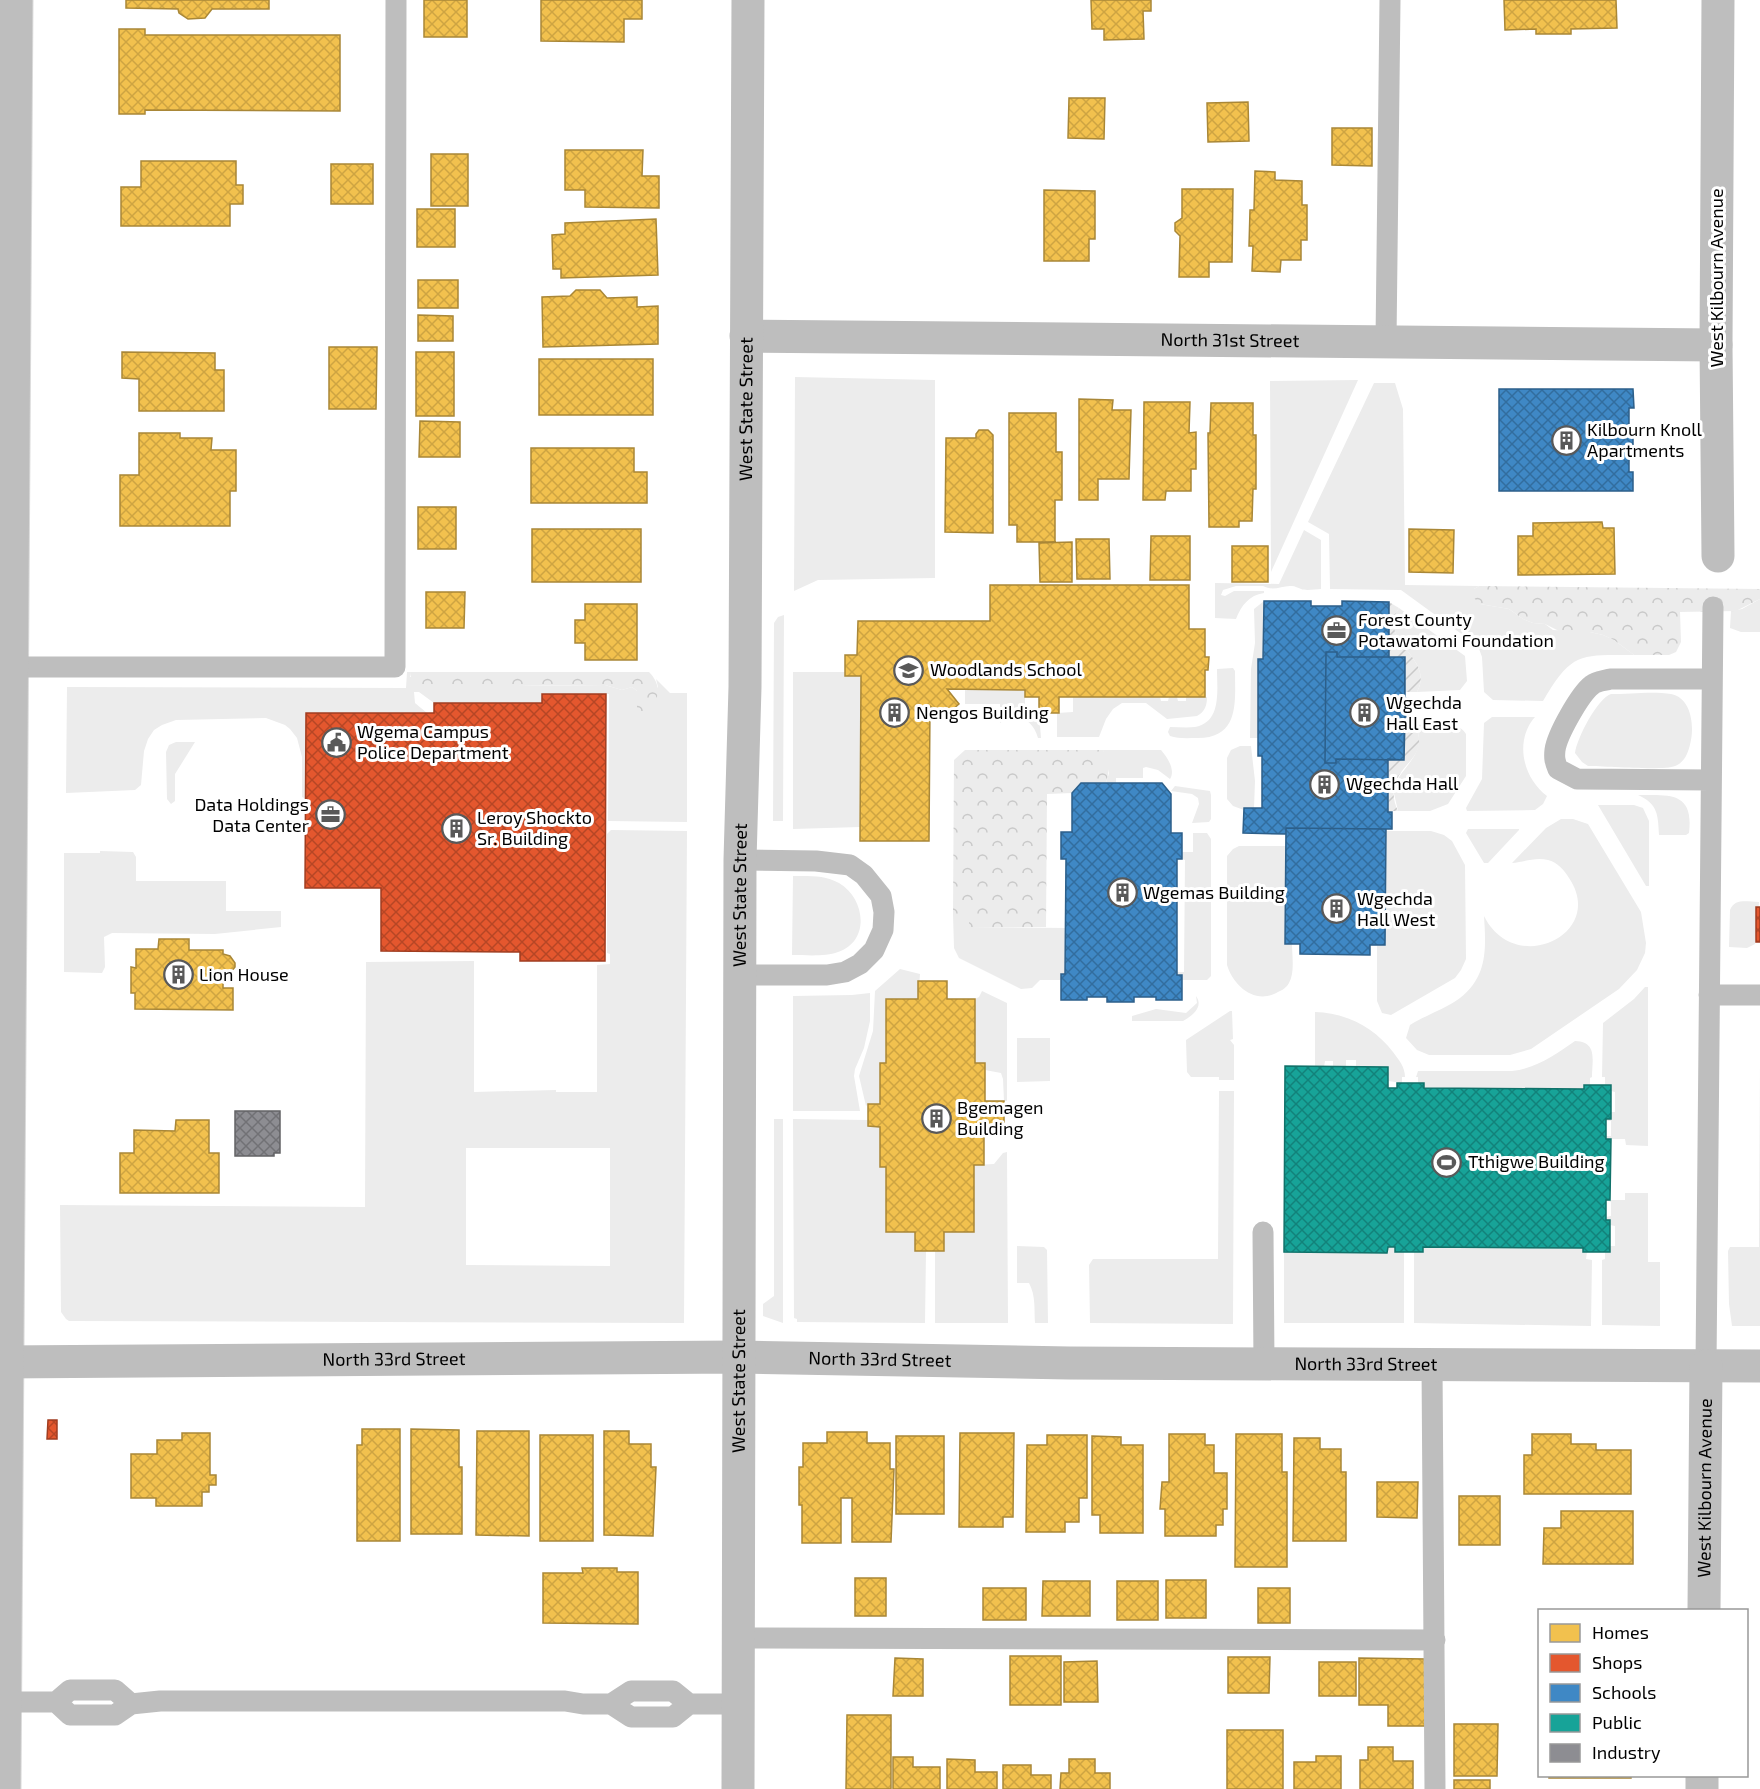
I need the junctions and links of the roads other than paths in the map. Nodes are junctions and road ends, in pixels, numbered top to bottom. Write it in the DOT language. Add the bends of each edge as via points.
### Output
graph roads {
  1 [pos="16,0"];
  2 [pos="396,0"];
  3 [pos="748,0"];
  4 [pos="1389,0"];
  5 [pos="1718,0"];
  6 [pos="7,321"];
  7 [pos="746,336"];
  8 [pos="1386,341"];
  9 [pos="1716,345"];
  10 [pos="1718,556"];
  11 [pos="1713,607"];
  12 [pos="12,667"];
  13 [pos="1712,679"];
  14 [pos="1711,780"];
  15 [pos="740,860"];
  16 [pos="740,975"];
  17 [pos="1709,995"];
  18 [pos="1760,995"];
  19 [pos="1263,1232"];
  20 [pos="740,1357"];
  21 [pos="3,1362"];
  22 [pos="1264,1364"];
  23 [pos="1432,1365"];
  24 [pos="1706,1366"];
  25 [pos="1760,1366"];
  26 [pos="1704,1609"];
  27 [pos="740,1638"];
  28 [pos="1435,1640"];
  29 [pos="4,1702"];
  30 [pos="738,1704"];
  31 [pos="4,1789"];
  32 [pos="738,1789"];
  33 [pos="1435,1789"];
  1 -- 6 [label="street"];
  2 -- 12 [label="lane" via="394,667"];
  3 -- 7 [label="street, West State Street"];
  4 -- 8 [label="lane"];
  5 -- 9 [label="street, West Kilbourn Avenue"];
  6 -- 12 [label="street"];
  7 -- 8 [label="street, North 31st Street"];
  7 -- 15 [label="street, West State Street" via="745,687"];
  8 -- 9 [label="street, North 31st Street"];
  9 -- 10 [label="street, West Kilbourn Avenue"];
  11 -- 13 [label="lane"];
  12 -- 21 [label="street"];
  13 -- 14 [label="lane"];
  13 -- 14 [label="lane" via="1610,679 1594,683 1584,692 1561,732 1554,760 1558,769 1577,778"];
  14 -- 17 [label="lane"];
  15 -- 16 [label="street, West State Street"];
  15 -- 16 [label="lane" via="816,861 850,866 864,875 881,896 884,912 883,930 874,950 845,972"];
  16 -- 20 [label="street, West State Street"];
  17 -- 18 [label="lane"];
  17 -- 24 [label="lane"];
  19 -- 22 [label="lane"];
  20 -- 21 [label="street, North 33rd Street"];
  20 -- 22 [label="street, North 33rd Street"];
  20 -- 27 [label="street, West State Street"];
  21 -- 29 [label="street"];
  22 -- 23 [label="street, North 33rd Street"];
  23 -- 24 [label="street, North 33rd Street"];
  23 -- 28 [label="lane"];
  24 -- 25 [label="street, North 33rd Street"];
  24 -- 26 [label="street, West Kilbourn Avenue"];
  27 -- 28 [label="lane"];
  27 -- 30 [label="street, West State Street"];
  28 -- 33 [label="lane"];
  29 -- 30 [label="lane" via="56,1702 70,1690 115,1690 131,1704 565,1701 611,1704 631,1717 674,1717 689,1704"];
  29 -- 31 [label="street"];
  30 -- 32 [label="street, West State Street"];
}
